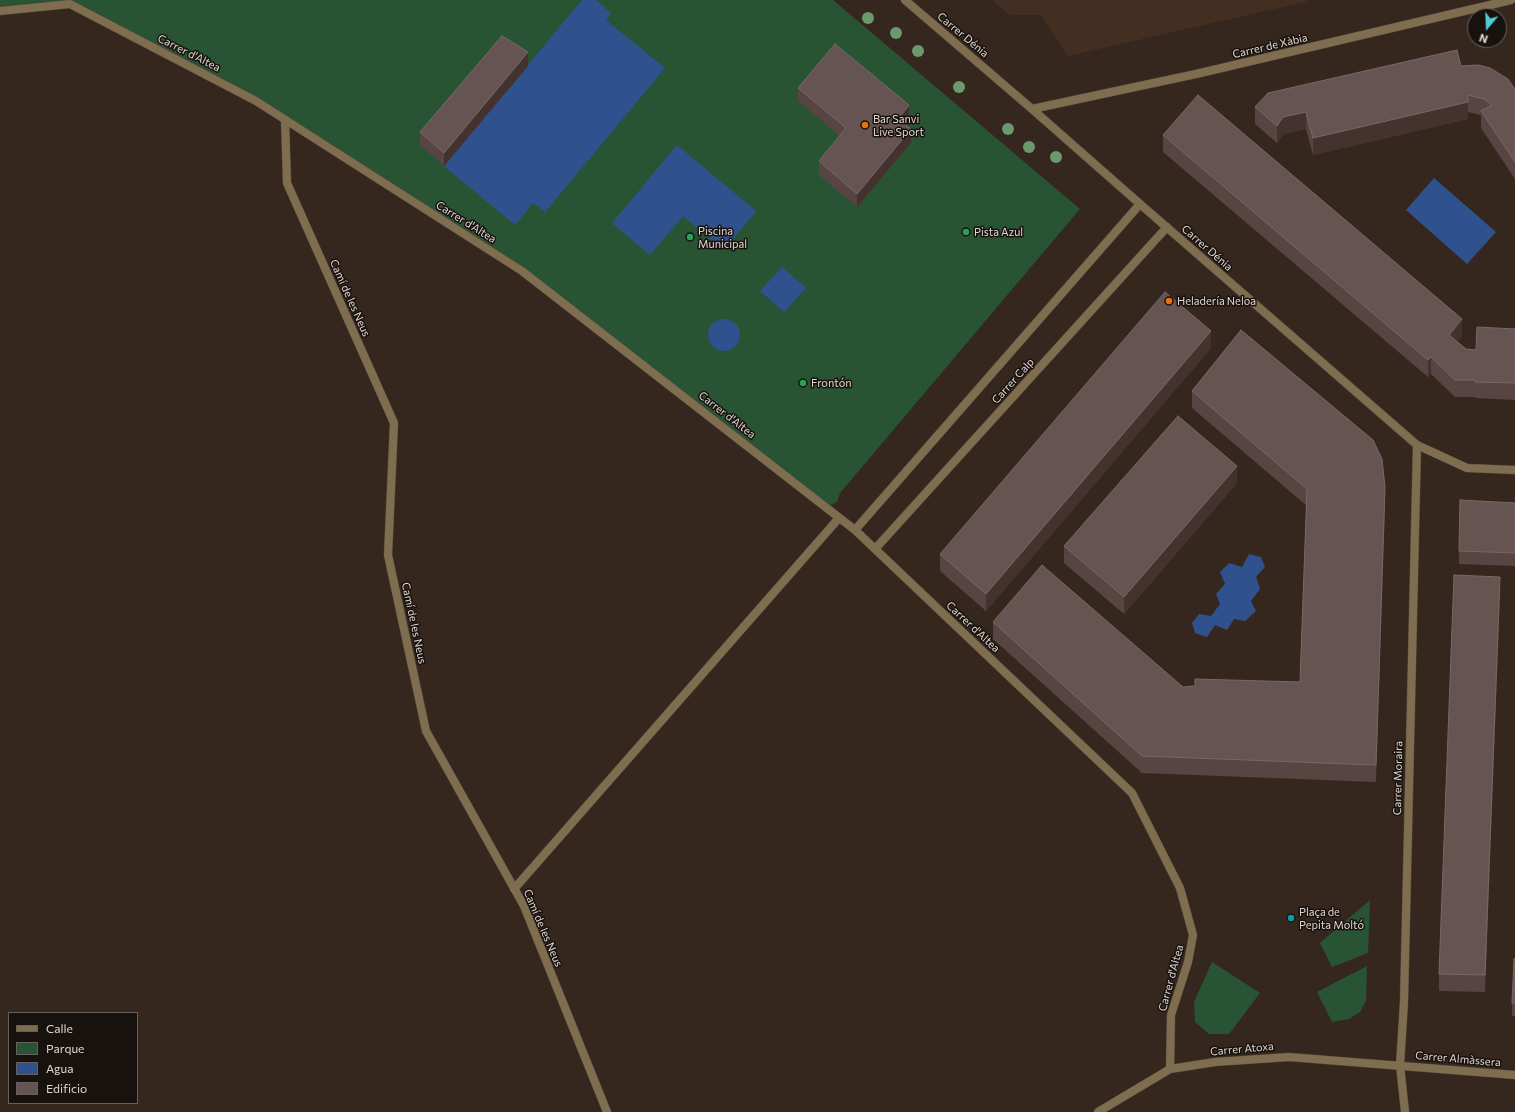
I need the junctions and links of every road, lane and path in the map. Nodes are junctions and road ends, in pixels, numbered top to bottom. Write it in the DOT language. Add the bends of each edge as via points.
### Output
graph roads {
  1 [pos="905,0"];
  2 [pos="1511,0"];
  3 [pos="0,11"];
  4 [pos="1032,109"];
  5 [pos="285,120"];
  6 [pos="1140,204"];
  7 [pos="1167,227"];
  8 [pos="1417,445"];
  9 [pos="1515,470"];
  10 [pos="839,518"];
  11 [pos="855,530"];
  12 [pos="875,549"];
  13 [pos="514,889"];
  14 [pos="1400,1065"];
  15 [pos="1170,1069"];
  16 [pos="1515,1075"];
  17 [pos="607,1112"];
  18 [pos="1098,1112"];
  19 [pos="1404,1112"];
  1 -- 4 [label="street, Carrer Dénia"];
  2 -- 4 [label="street, Carrer de Xàbia" via="1196,74"];
  3 -- 5 [label="street, Carrer d'Altea" via="70,4 256,101"];
  4 -- 6 [label="street, Carrer Dénia"];
  5 -- 10 [label="street, Carrer d'Altea" via="522,271"];
  5 -- 13 [label="street, Camí de les Neus" via="287,183 394,423 388,555 426,731"];
  6 -- 7 [label="street, Carrer Dénia"];
  6 -- 11 [label="street, Carrer Calp"];
  7 -- 8 [label="street, Carrer Dénia"];
  7 -- 12 [label="street, Carrer Calp"];
  8 -- 9 [label="street, Carrer Dénia" via="1467,468"];
  8 -- 14 [label="street, Carrer Moraira" via="1404,1002"];
  10 -- 11 [label="street, Carrer d'Altea"];
  10 -- 13 [label="street"];
  11 -- 12 [label="street, Carrer d'Altea"];
  12 -- 15 [label="street, Carrer d'Altea" via="1132,793 1180,888 1193,935 1188,962 1171,1015"];
  13 -- 17 [label="street, Camí de les Neus" via="524,906"];
  14 -- 15 [label="street, Carrer Atoxa" via="1289,1057 1215,1062"];
  14 -- 16 [label="street, Carrer Almàssera"];
  14 -- 19 [label="street, Carrer Moraira"];
  15 -- 18 [label="street, Carrer Atoxa"];
}
